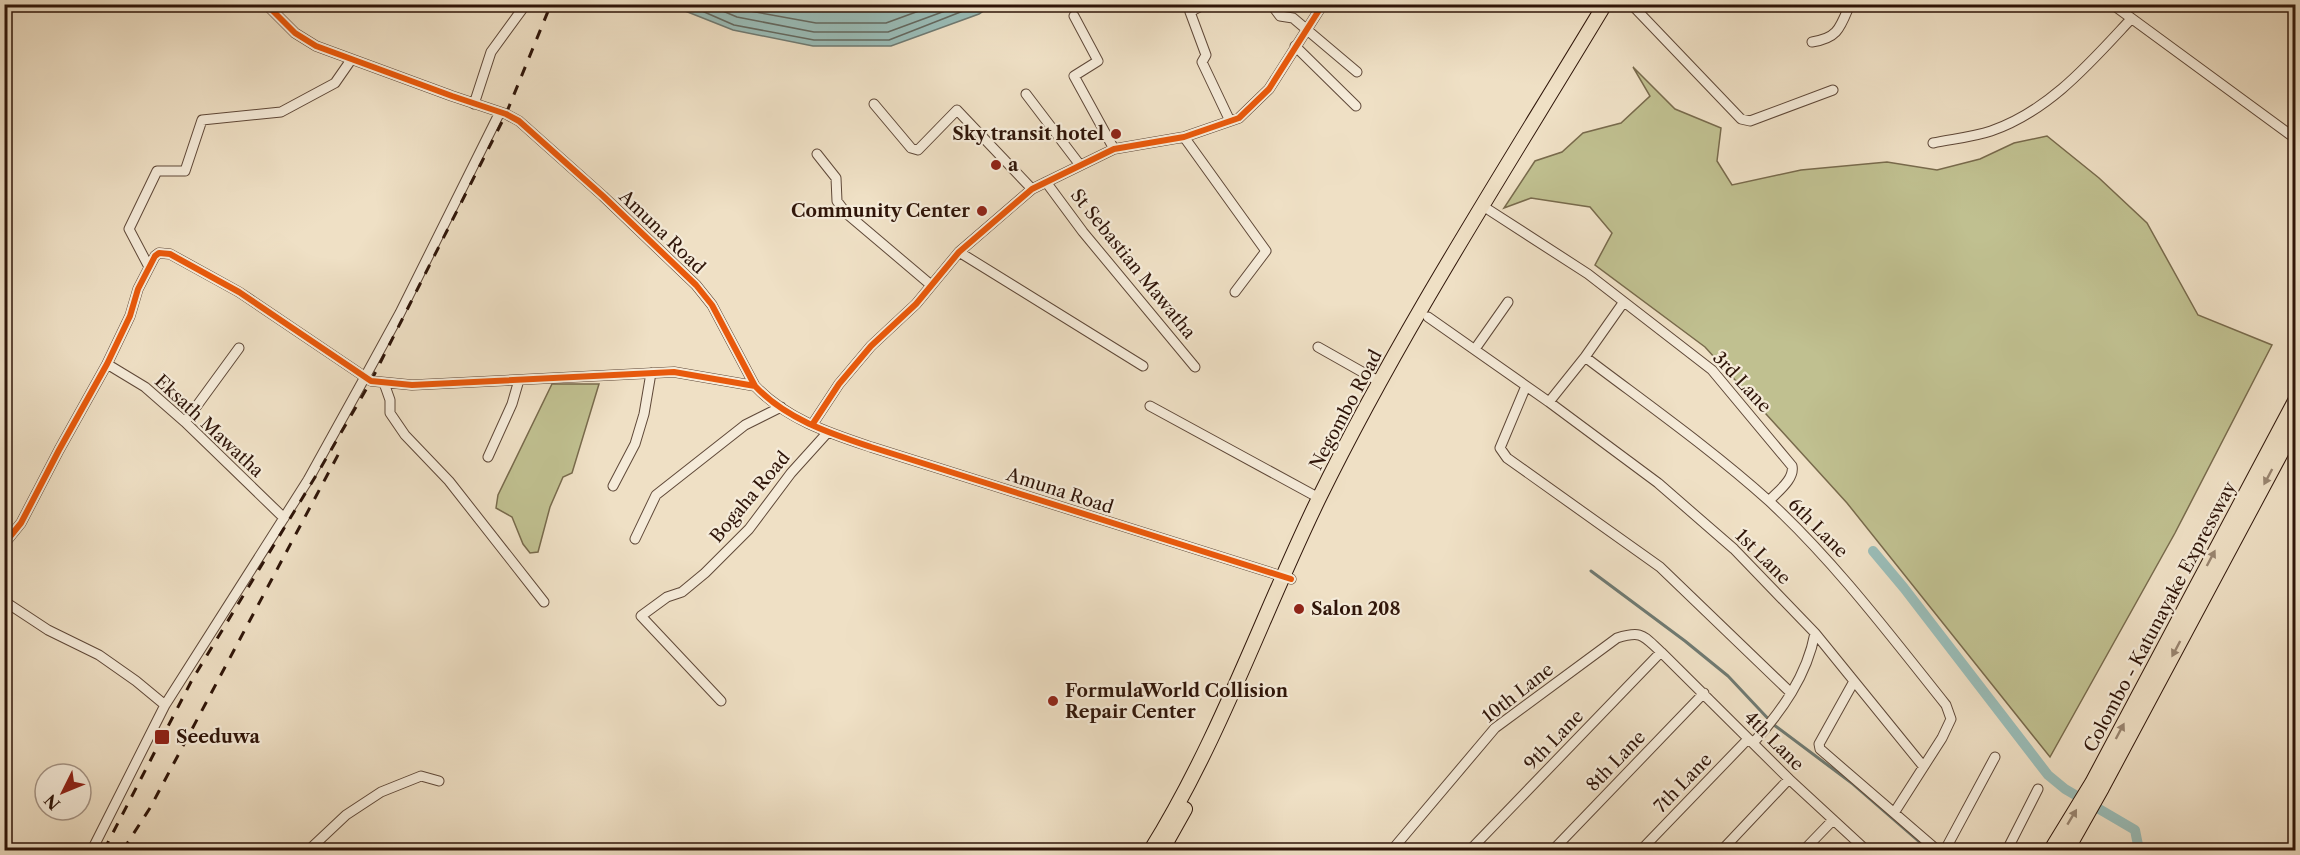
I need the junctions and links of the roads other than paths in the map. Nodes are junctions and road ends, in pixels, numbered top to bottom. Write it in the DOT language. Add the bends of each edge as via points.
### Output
graph roads {
  1 [pos="266,4"];
  2 [pos="526,4"];
  3 [pos="1205,4"];
  4 [pos="1271,4"];
  5 [pos="1323,4"];
  6 [pos="1631,4"];
  7 [pos="1850,4"];
  8 [pos="2112,4"];
  9 [pos="1606,5"];
  10 [pos="1074,15"];
  11 [pos="2130,20"];
  12 [pos="1307,29"];
  13 [pos="1812,42"];
  14 [pos="1295,46"];
  15 [pos="351,60"];
  16 [pos="1357,72"];
  17 [pos="1833,90"];
  18 [pos="1026,94"];
  19 [pos="474,104"];
  20 [pos="874,104"];
  21 [pos="1356,106"];
  22 [pos="500,112"];
  23 [pos="1230,122"];
  24 [pos="1184,137"];
  25 [pos="2295,139"];
  26 [pos="1933,143"];
  27 [pos="1114,149"];
  28 [pos="817,154"];
  29 [pos="1080,165"];
  30 [pos="1046,182"];
  31 [pos="1032,189"];
  32 [pos="1490,210"];
  33 [pos="959,252"];
  34 [pos="149,267"];
  35 [pos="931,285"];
  36 [pos="1235,292"];
  37 [pos="1508,302"];
  38 [pos="1623,303"];
  39 [pos="1428,317"];
  40 [pos="1318,346"];
  41 [pos="239,348"];
  42 [pos="1475,349"];
  43 [pos="1585,357"];
  44 [pos="107,364"];
  45 [pos="1143,366"];
  46 [pos="1195,367"];
  47 [pos="651,373"];
  48 [pos="365,377"];
  49 [pos="519,380"];
  50 [pos="1380,382"];
  51 [pos="384,383"];
  52 [pos="755,386"];
  53 [pos="1526,386"];
  54 [pos="2295,399"];
  55 [pos="1550,402"];
  56 [pos="1150,406"];
  57 [pos="781,407"];
  58 [pos="185,422"];
  59 [pos="2295,425"];
  60 [pos="812,426"];
  61 [pos="828,432"];
  62 [pos="488,457"];
  63 [pos="613,486"];
  64 [pos="1319,498"];
  65 [pos="1769,501"];
  66 [pos="284,518"];
  67 [pos="635,539"];
  68 [pos="4,544"];
  69 [pos="1287,577"];
  70 [pos="4,601"];
  71 [pos="544,602"];
  72 [pos="1815,633"];
  73 [pos="1661,652"];
  74 [pos="1853,683"];
  75 [pos="1704,693"];
  76 [pos="1791,693"];
  77 [pos="721,702"];
  78 [pos="165,705"];
  79 [pos="1751,741"];
  80 [pos="1995,757"];
  81 [pos="1923,766"];
  82 [pos="1789,778"];
  83 [pos="439,780"];
  84 [pos="2097,785"];
  85 [pos="2037,789"];
  86 [pos="1894,813"];
  87 [pos="1833,820"];
  88 [pos="92,850"];
  89 [pos="311,850"];
  90 [pos="1151,850"];
  91 [pos="1162,850"];
  92 [pos="1392,850"];
  93 [pos="1470,850"];
  94 [pos="1552,850"];
  95 [pos="1641,850"];
  96 [pos="1722,850"];
  97 [pos="1804,850"];
  98 [pos="1866,850"];
  99 [pos="1936,850"];
  100 [pos="1945,850"];
  101 [pos="2007,850"];
  102 [pos="2051,850"];
  103 [pos="2067,850"];
  1 -- 15 [label="street, Amuna Road" via="308,42"];
  2 -- 19 [label="street" via="490,52"];
  3 -- 23 [label="street" via="1190,12 1206,55 1202,62"];
  4 -- 12 [label="street" via="1280,16 1290,16"];
  5 -- 12 [label="street"];
  6 -- 17 [label="street" via="1741,119 1750,121"];
  7 -- 13 [label="street" via="1840,28 1829,39"];
  8 -- 11 [label="street"];
  9 -- 32 [label="highway, Negombo Road"];
  9 -- 50 [label="highway, Negombo Road" via="1482,206"];
  10 -- 27 [label="street" via="1098,61 1074,76"];
  11 -- 25 [label="street"];
  11 -- 26 [label="street" via="2078,76 2032,110 1992,130"];
  12 -- 14 [label="street"];
  12 -- 16 [label="street"];
  14 -- 21 [label="street"];
  14 -- 23 [label="street" via="1269,89"];
  15 -- 19 [label="street, Amuna Road"];
  15 -- 34 [label="street" via="335,83 281,112 202,120 185,171 157,171 129,229"];
  18 -- 29 [label="street"];
  19 -- 22 [label="street, Amuna Road"];
  20 -- 31 [label="street" via="911,148 918,150 957,110"];
  22 -- 48 [label="street"];
  22 -- 52 [label="street, Amuna Road" via="519,121 564,160 696,285 712,305"];
  23 -- 24 [label="street"];
  24 -- 27 [label="street"];
  24 -- 36 [label="street" via="1266,251"];
  27 -- 29 [label="street"];
  28 -- 35 [label="street" via="836,178 837,201 846,213"];
  29 -- 30 [label="street"];
  30 -- 31 [label="street"];
  30 -- 46 [label="street, St Sebastian Mawatha"];
  31 -- 33 [label="street"];
  32 -- 38 [label="street, 3rd Lane" via="1588,274"];
  32 -- 39 [label="highway, Negombo Road"];
  33 -- 35 [label="street"];
  33 -- 45 [label="street"];
  34 -- 44 [label="street"];
  34 -- 48 [label="street" via="159,253 170,254 239,292"];
  35 -- 60 [label="street" via="845,376"];
  37 -- 42 [label="street"];
  38 -- 43 [label="street"];
  38 -- 65 [label="street, 3rd Lane" via="1712,370 1792,466 1791,476"];
  39 -- 42 [label="street, 1st Lane"];
  39 -- 69 [label="highway, Negombo Road" via="1353,449"];
  40 -- 50 [label="street"];
  41 -- 58 [label="street"];
  42 -- 53 [label="street, 1st Lane"];
  43 -- 55 [label="street"];
  43 -- 65 [label="street, 6th Lane"];
  44 -- 58 [label="street, Eksath Mawatha" via="145,387"];
  44 -- 68 [label="street" via="21,523"];
  47 -- 49 [label="street"];
  47 -- 52 [label="street" via="674,372"];
  47 -- 63 [label="street" via="635,444"];
  48 -- 51 [label="street"];
  48 -- 66 [label="street"];
  49 -- 51 [label="street"];
  49 -- 62 [label="street"];
  50 -- 64 [label="highway, Negombo Road"];
  51 -- 71 [label="street" via="390,413 405,435 449,481"];
  52 -- 57 [label="street, Amuna Road"];
  53 -- 55 [label="street, 1st Lane"];
  53 -- 76 [label="street" via="1500,448 1507,458 1660,567"];
  84 -- 54 [label="highway, Colombo - Katunayake Expressway, one-way"];
  55 -- 72 [label="street, 1st Lane" via="1658,483 1734,549"];
  56 -- 64 [label="street"];
  57 -- 60 [label="street, Amuna Road"];
  57 -- 67 [label="street" via="745,425 656,495"];
  58 -- 66 [label="street, Eksath Mawatha"];
  59 -- 84 [label="highway, Colombo - Katunayake Expressway, one-way"];
  60 -- 61 [label="street, Amuna Road"];
  61 -- 69 [label="street, Amuna Road"];
  61 -- 77 [label="street, Bogaha Road" via="749,529 705,573 641,616"];
  64 -- 69 [label="highway, Negombo Road"];
  65 -- 81 [label="street, 6th Lane" via="1839,572 1946,705 1951,720"];
  66 -- 78 [label="street"];
  69 -- 90 [label="highway, Negombo Road" via="1215,732"];
  69 -- 91 [label="highway, Negombo Road" via="1223,736"];
  70 -- 78 [label="street" via="48,630 99,655"];
  72 -- 74 [label="street, 1st Lane"];
  72 -- 76 [label="street, 7th Lane" via="1810,655"];
  73 -- 75 [label="street, 4th Lane"];
  73 -- 92 [label="street, 10th Lane" via="1641,635 1617,638 1496,728"];
  73 -- 93 [label="street, 9th Lane"];
  74 -- 81 [label="street, 1st Lane"];
  74 -- 86 [label="street" via="1819,744 1820,749"];
  75 -- 79 [label="street, 4th Lane"];
  75 -- 94 [label="street, 8th Lane"];
  76 -- 79 [label="street, 7th Lane" via="1768,726"];
  78 -- 88 [label="street"];
  79 -- 82 [label="street, 4th Lane"];
  79 -- 95 [label="street, 7th Lane"];
  80 -- 100 [label="street"];
  81 -- 86 [label="street"];
  82 -- 87 [label="street, 4th Lane"];
  82 -- 96 [label="street"];
  83 -- 89 [label="street" via="421,776 381,792 346,815"];
  102 -- 84 [label="highway, Colombo - Katunayake Expressway, one-way"];
  84 -- 103 [label="highway, Colombo - Katunayake Expressway"];
  85 -- 101 [label="street"];
  86 -- 99 [label="street"];
  87 -- 97 [label="street"];
  87 -- 98 [label="street, 4th Lane"];
}
